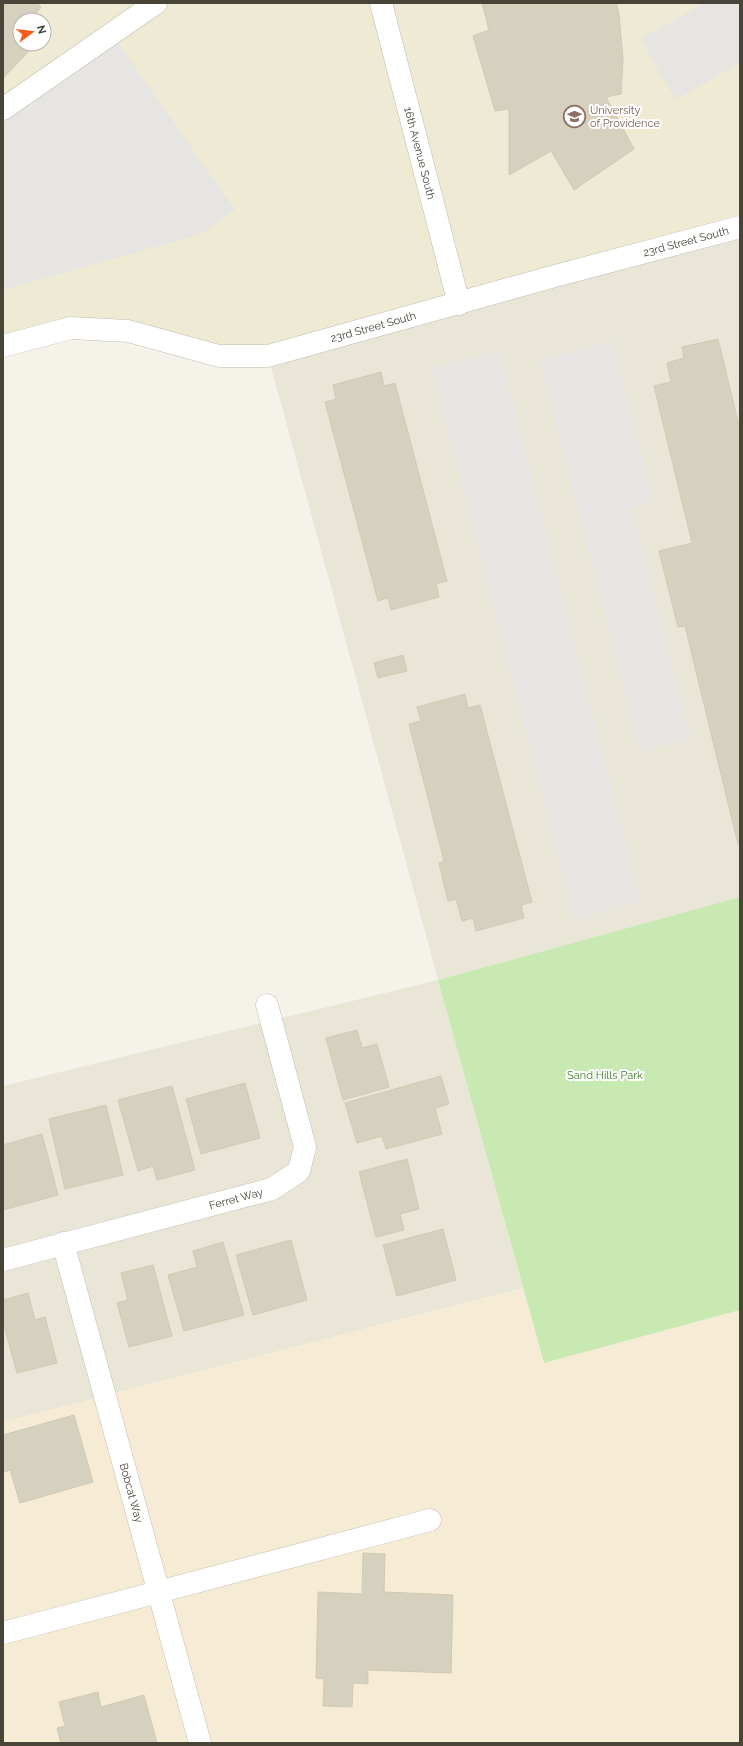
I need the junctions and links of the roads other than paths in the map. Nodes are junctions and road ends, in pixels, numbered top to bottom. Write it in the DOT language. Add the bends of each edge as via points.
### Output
graph roads {
  1 [pos="156,3"];
  2 [pos="381,3"];
  3 [pos="3,109"];
  4 [pos="740,227"];
  5 [pos="459,304"];
  6 [pos="3,346"];
  7 [pos="267,1005"];
  8 [pos="63,1243"];
  9 [pos="3,1260"];
  10 [pos="430,1520"];
  11 [pos="159,1592"];
  12 [pos="3,1633"];
  13 [pos="200,1743"];
  1 -- 3 [label="street"];
  2 -- 5 [label="street, 16th Avenue South"];
  4 -- 5 [label="street, 23rd Street South"];
  5 -- 6 [label="street, 23rd Street South" via="268,356 219,356 128,331 71,328"];
  7 -- 8 [label="street, Ferret Way" via="305,1147 299,1171 272,1189"];
  8 -- 9 [label="street, Ferret Way"];
  8 -- 11 [label="street, Bobcat Way"];
  10 -- 11 [label="street"];
  11 -- 12 [label="street"];
  11 -- 13 [label="street, Bobcat Way"];
}
